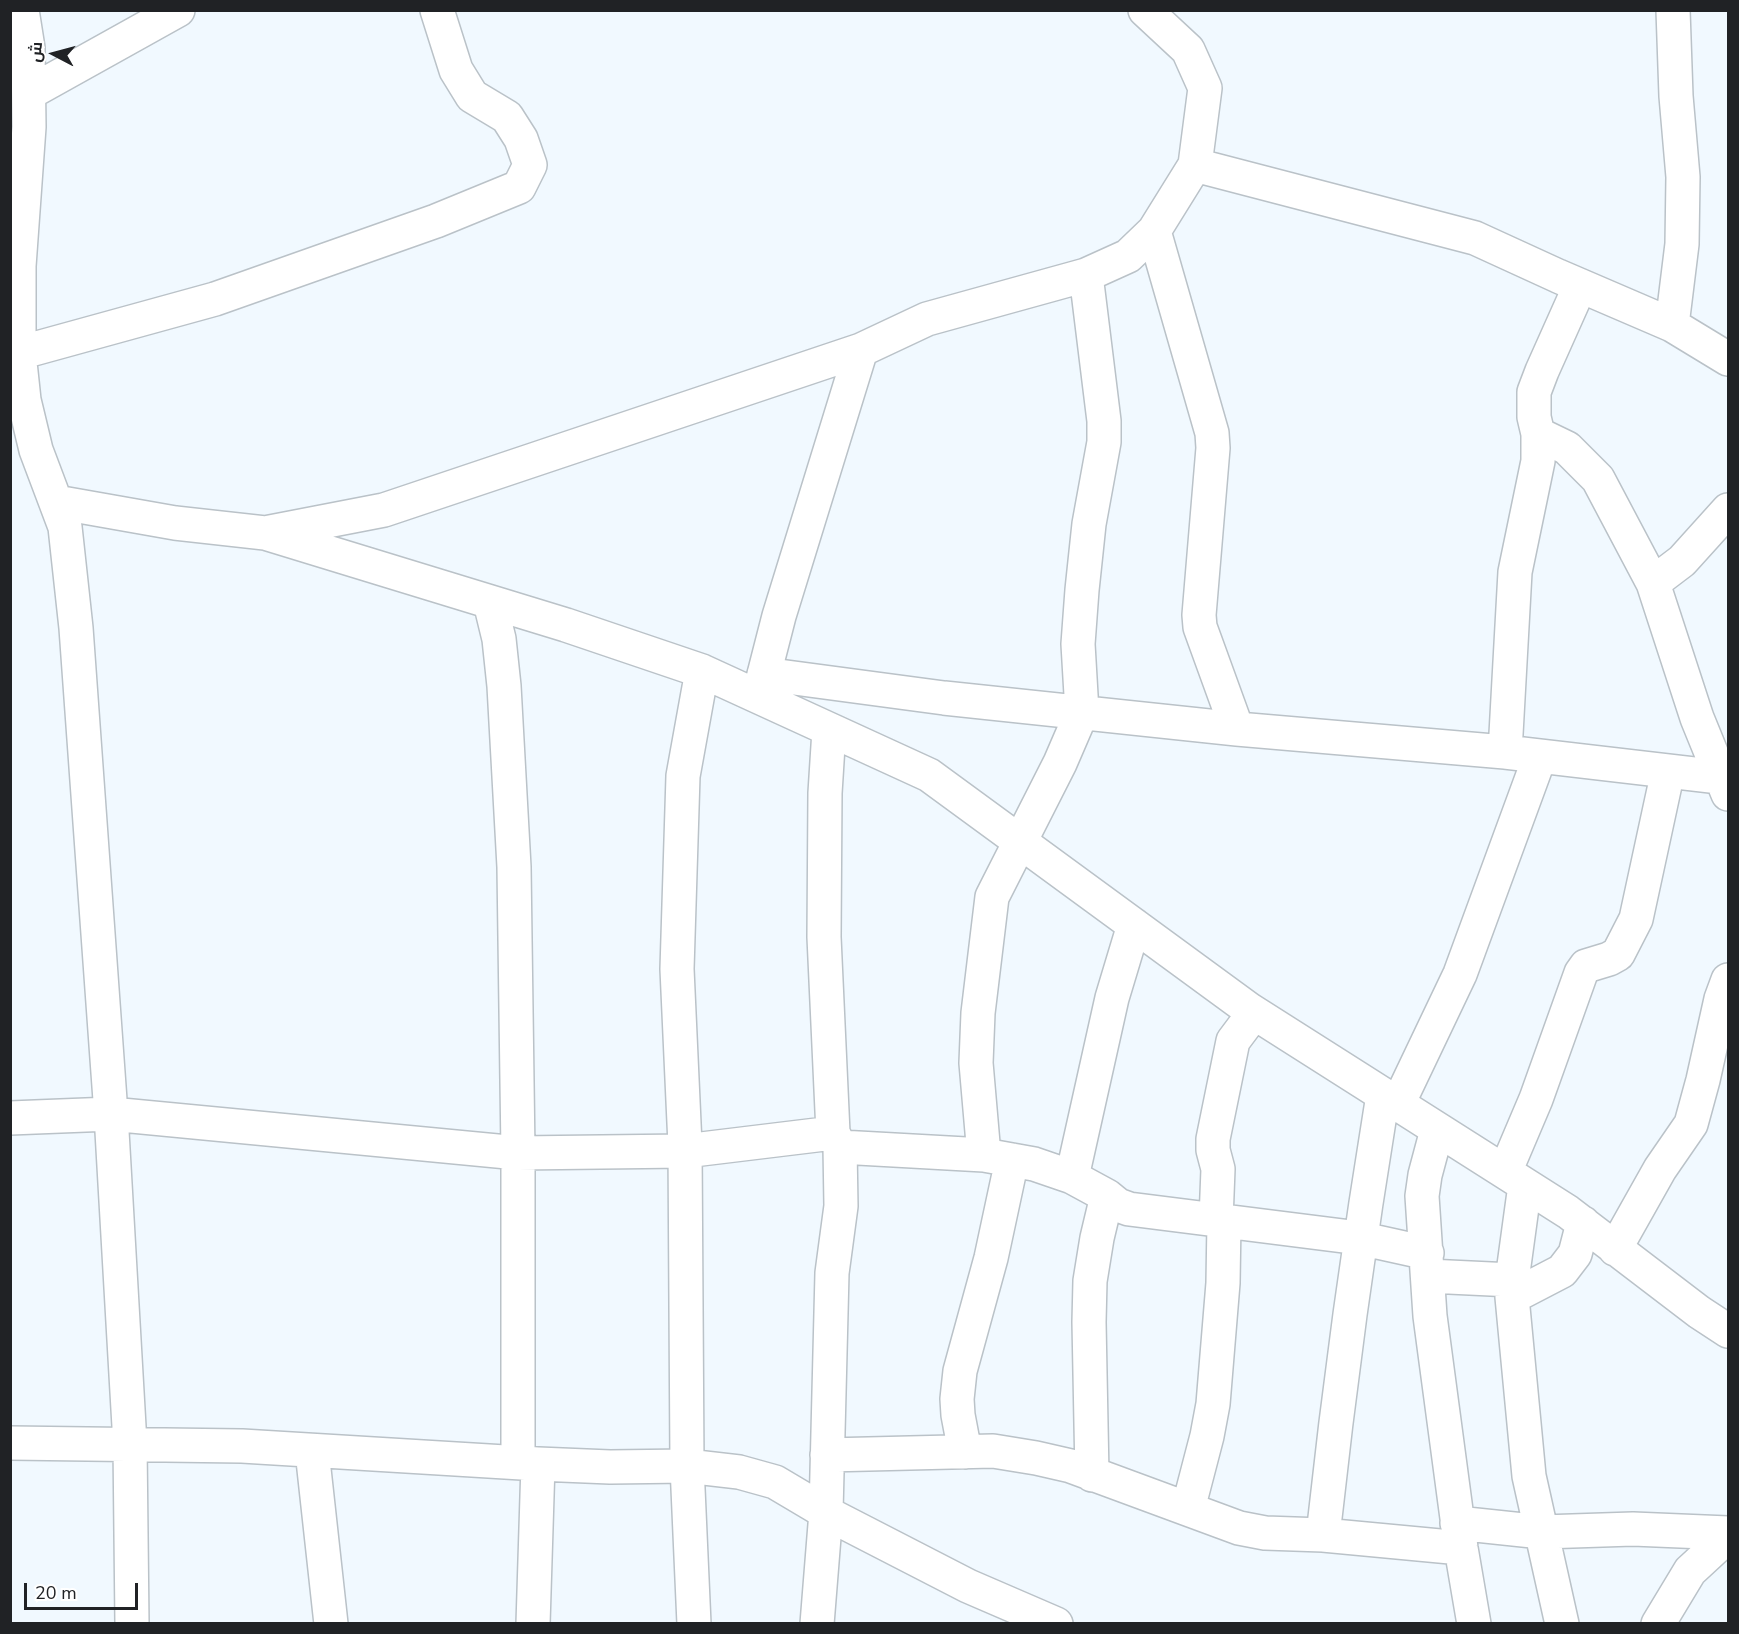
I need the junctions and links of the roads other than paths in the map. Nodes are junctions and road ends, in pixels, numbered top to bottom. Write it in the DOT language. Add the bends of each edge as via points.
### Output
graph roads {
  1 [pos="22,10"];
  2 [pos="178,10"];
  3 [pos="437,10"];
  4 [pos="1673,10"];
  5 [pos="1150,12"];
  6 [pos="29,93"];
  7 [pos="1195,165"];
  8 [pos="1154,231"];
  9 [pos="1086,275"];
  10 [pos="1581,286"];
  11 [pos="1672,326"];
  12 [pos="861,350"];
  13 [pos="19,354"];
  14 [pos="1728,359"];
  15 [pos="1538,434"];
  16 [pos="57,501"];
  17 [pos="1728,510"];
  18 [pos="265,533"];
  19 [pos="1653,583"];
  20 [pos="490,602"];
  21 [pos="702,671"];
  22 [pos="761,686"];
  23 [pos="1082,712"];
  24 [pos="1237,729"];
  25 [pos="829,730"];
  26 [pos="1505,752"];
  27 [pos="1540,756"];
  28 [pos="1668,771"];
  29 [pos="1726,783"];
  30 [pos="1020,842"];
  31 [pos="1134,925"];
  32 [pos="1728,980"];
  33 [pos="1254,1013"];
  34 [pos="1391,1099"];
  35 [pos="111,1114"];
  36 [pos="10,1118"];
  37 [pos="1437,1130"];
  38 [pos="837,1140"];
  39 [pos="685,1152"];
  40 [pos="518,1154"];
  41 [pos="998,1158"];
  42 [pos="1072,1177"];
  43 [pos="1515,1178"];
  44 [pos="1107,1196"];
  45 [pos="1220,1221"];
  46 [pos="1583,1223"];
  47 [pos="1359,1238"];
  48 [pos="1615,1249"];
  49 [pos="1427,1265"];
  50 [pos="1512,1289"];
  51 [pos="1728,1331"];
  52 [pos="10,1443"];
  53 [pos="130,1444"];
  54 [pos="312,1451"];
  55 [pos="964,1452"];
  56 [pos="827,1455"];
  57 [pos="528,1463"];
  58 [pos="687,1466"];
  59 [pos="1092,1475"];
  60 [pos="1188,1509"];
  61 [pos="826,1512"];
  62 [pos="1542,1532"];
  63 [pos="1323,1535"];
  64 [pos="1459,1535"];
  65 [pos="1728,1535"];
  66 [pos="132,1623"];
  67 [pos="332,1623"];
  68 [pos="533,1623"];
  69 [pos="694,1623"];
  70 [pos="817,1623"];
  71 [pos="1056,1623"];
  72 [pos="1474,1623"];
  73 [pos="1562,1623"];
  74 [pos="1658,1623"];
  1 -- 6 [label="street"];
  2 -- 6 [label="street"];
  3 -- 13 [label="street" via="456,70 472,96 507,117 521,139 530,165 519,187 215,299"];
  4 -- 11 [label="street" via="1683,189 1682,244"];
  5 -- 7 [label="street" via="1188,50 1205,88"];
  6 -- 13 [label="street" via="19,266"];
  7 -- 8 [label="street"];
  7 -- 10 [label="street" via="1475,238"];
  8 -- 9 [label="street" via="1128,256"];
  8 -- 24 [label="street" via="1212,432 1200,627"];
  9 -- 12 [label="street" via="927,319"];
  9 -- 23 [label="street" via="1104,442 1082,591 1078,644"];
  10 -- 11 [label="street"];
  10 -- 15 [label="street" via="1534,392"];
  11 -- 14 [label="street"];
  12 -- 18 [label="street" via="384,510"];
  12 -- 22 [label="street"];
  13 -- 16 [label="street" via="24,400 36,450"];
  15 -- 19 [label="street" via="1567,448 1598,479"];
  15 -- 26 [label="street" via="1538,461 1515,572"];
  16 -- 18 [label="street" via="175,523"];
  16 -- 35 [label="street" via="65,527 76,628"];
  17 -- 19 [label="street" via="1682,561"];
  18 -- 20 [label="street"];
  19 -- 29 [label="street" via="1697,718"];
  20 -- 21 [label="street"];
  20 -- 40 [label="street" via="504,686 514,867"];
  21 -- 22 [label="street"];
  21 -- 39 [label="street" via="683,776 677,969"];
  22 -- 23 [label="street"];
  22 -- 25 [label="street"];
  23 -- 24 [label="street"];
  23 -- 30 [label="street"];
  24 -- 26 [label="street"];
  25 -- 30 [label="street" via="929,775"];
  25 -- 38 [label="street" via="824,938"];
  26 -- 27 [label="street"];
  27 -- 28 [label="street"];
  27 -- 34 [label="street" via="1460,974"];
  28 -- 29 [label="street"];
  28 -- 43 [label="street" via="1636,919 1618,954 1586,966 1581,972 1536,1099"];
  30 -- 31 [label="street"];
  30 -- 41 [label="street" via="992,897 978,1012 976,1063"];
  31 -- 33 [label="street"];
  31 -- 42 [label="street" via="1112,998"];
  32 -- 48 [label="street" via="1691,1124 1660,1169"];
  33 -- 34 [label="street"];
  33 -- 45 [label="street" via="1233,1041 1217,1118 1213,1150 1218,1169"];
  34 -- 37 [label="street"];
  34 -- 47 [label="street"];
  35 -- 36 [label="street"];
  35 -- 40 [label="street"];
  35 -- 53 [label="street"];
  37 -- 43 [label="street"];
  37 -- 49 [label="street" via="1422,1196"];
  38 -- 39 [label="street"];
  38 -- 41 [label="street"];
  38 -- 56 [label="street" via="841,1206 832,1273"];
  39 -- 40 [label="street"];
  39 -- 58 [label="street"];
  40 -- 57 [label="street"];
  41 -- 42 [label="street" via="1034,1164"];
  41 -- 55 [label="street" via="991,1258 960,1371 957,1399"];
  42 -- 44 [label="street"];
  43 -- 46 [label="street"];
  43 -- 50 [label="street"];
  44 -- 45 [label="street" via="1130,1209"];
  44 -- 59 [label="street" via="1090,1281"];
  45 -- 47 [label="street"];
  45 -- 60 [label="street" via="1223,1283 1213,1404"];
  46 -- 48 [label="street"];
  46 -- 50 [label="street" via="1575,1254 1562,1271"];
  47 -- 49 [label="street"];
  47 -- 63 [label="street"];
  48 -- 51 [label="street"];
  49 -- 50 [label="street"];
  49 -- 64 [label="street" via="1437,1378"];
  50 -- 62 [label="street" via="1529,1476"];
  52 -- 53 [label="street"];
  53 -- 54 [label="street"];
  53 -- 66 [label="street"];
  54 -- 57 [label="street"];
  54 -- 67 [label="street"];
  55 -- 56 [label="street"];
  55 -- 59 [label="street" via="993,1451 1036,1458"];
  56 -- 61 [label="street"];
  57 -- 58 [label="street"];
  57 -- 68 [label="street"];
  58 -- 61 [label="street" via="739,1472 776,1482"];
  58 -- 69 [label="street"];
  59 -- 60 [label="street"];
  60 -- 63 [label="street" via="1239,1528"];
  61 -- 70 [label="street"];
  61 -- 71 [label="street" via="968,1586"];
  62 -- 64 [label="street"];
  62 -- 65 [label="street" via="1633,1529"];
  62 -- 73 [label="street"];
  63 -- 64 [label="street"];
  64 -- 72 [label="street"];
  65 -- 74 [label="street" via="1690,1571"];
}
